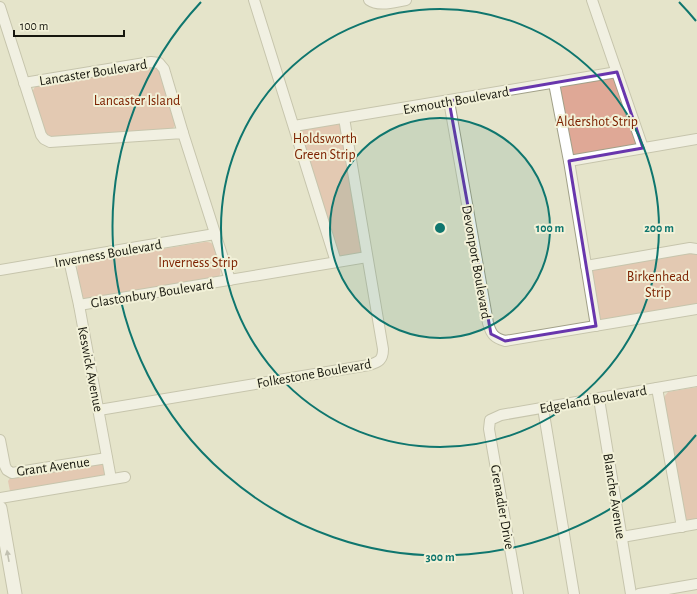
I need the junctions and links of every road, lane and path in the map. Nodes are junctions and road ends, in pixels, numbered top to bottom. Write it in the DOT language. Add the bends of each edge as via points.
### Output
graph roads {
  1 [pos="254,0"];
  2 [pos="369,0"];
  3 [pos="406,0"];
  4 [pos="592,0"];
  5 [pos="0,7"];
  6 [pos="617,72"];
  7 [pos="24,83"];
  8 [pos="554,83"];
  9 [pos="449,101"];
  10 [pos="344,118"];
  11 [pos="294,126"];
  12 [pos="183,133"];
  13 [pos="697,139"];
  14 [pos="643,148"];
  15 [pos="569,161"];
  16 [pos="215,234"];
  17 [pos="697,249"];
  18 [pos="367,257"];
  19 [pos="69,260"];
  20 [pos="336,262"];
  21 [pos="586,266"];
  22 [pos="0,270"];
  23 [pos="230,280"];
  24 [pos="79,305"];
  25 [pos="697,309"];
  26 [pos="596,326"];
  27 [pos="697,381"];
  28 [pos="657,388"];
  29 [pos="598,399"];
  30 [pos="543,408"];
  31 [pos="99,410"];
  32 [pos="490,420"];
  33 [pos="0,440"];
  34 [pos="107,458"];
  35 [pos="125,477"];
  36 [pos="111,479"];
  37 [pos="0,498"];
  38 [pos="0,508"];
  39 [pos="697,524"];
  40 [pos="682,527"];
  41 [pos="622,537"];
  42 [pos="697,584"];
  43 [pos="15,594"];
  44 [pos="518,594"];
  45 [pos="574,594"];
  46 [pos="631,594"];
  47 [pos="639,594"];
  1 -- 11 [label="street"];
  2 -- 3 [label="street" via="381,4"];
  4 -- 6 [label="street"];
  5 -- 7 [label="street, Lancaster Boulevard"];
  6 -- 8 [label="street, Exmouth Boulevard"];
  6 -- 14 [label="street"];
  7 -- 12 [label="street, Lancaster Boulevard" via="41,135 50,142"];
  7 -- 12 [label="street, Lancaster Boulevard" via="151,62 159,63 164,69"];
  8 -- 9 [label="street, Exmouth Boulevard"];
  8 -- 15 [label="street"];
  9 -- 10 [label="street, Exmouth Boulevard"];
  9 -- 26 [label="street, Devonport Boulevard" via="492,334 505,341"];
  10 -- 11 [label="street, Exmouth Boulevard"];
  10 -- 18 [label="street, Folkestone Boulevard"];
  11 -- 20 [label="street"];
  12 -- 16 [label="street, Lancaster Boulevard"];
  13 -- 14 [label="street"];
  14 -- 15 [label="street"];
  15 -- 21 [label="street"];
  16 -- 19 [label="street, Inverness Boulevard"];
  16 -- 23 [label="street, Lancaster Boulevard"];
  17 -- 21 [label="street" via="690,248"];
  18 -- 20 [label="street, Glastonbury Boulevard"];
  18 -- 31 [label="street, Folkestone Boulevard" via="383,349 383,355 378,363"];
  19 -- 22 [label="street, Inverness Boulevard"];
  19 -- 24 [label="street, Keswick Avenue"];
  20 -- 23 [label="street, Glastonbury Boulevard"];
  21 -- 26 [label="street"];
  23 -- 24 [label="street, Glastonbury Boulevard"];
  24 -- 31 [label="street, Keswick Avenue"];
  25 -- 26 [label="street, Devonport Boulevard"];
  27 -- 28 [label="street, Edgeland Boulevard"];
  28 -- 29 [label="street, Edgeland Boulevard"];
  28 -- 40 [label="street"];
  29 -- 30 [label="street, Edgeland Boulevard"];
  29 -- 41 [label="street, Blanche Avenue"];
  30 -- 32 [label="street, Edgeland Boulevard" via="501,415"];
  30 -- 45 [label="street"];
  31 -- 34 [label="street, Keswick Avenue"];
  32 -- 44 [label="street, Grenadier Drive" via="489,429"];
  33 -- 34 [label="street, Grant Avenue" via="5,466 12,474"];
  34 -- 36 [label="street, Keswick Avenue"];
  35 -- 36 [label="street"];
  36 -- 37 [label="street"];
  43 -- 38 [label="main road, one-way"];
  39 -- 40 [label="street"];
  40 -- 41 [label="street"];
  41 -- 46 [label="street, Blanche Avenue"];
  42 -- 47 [label="street"];
}
